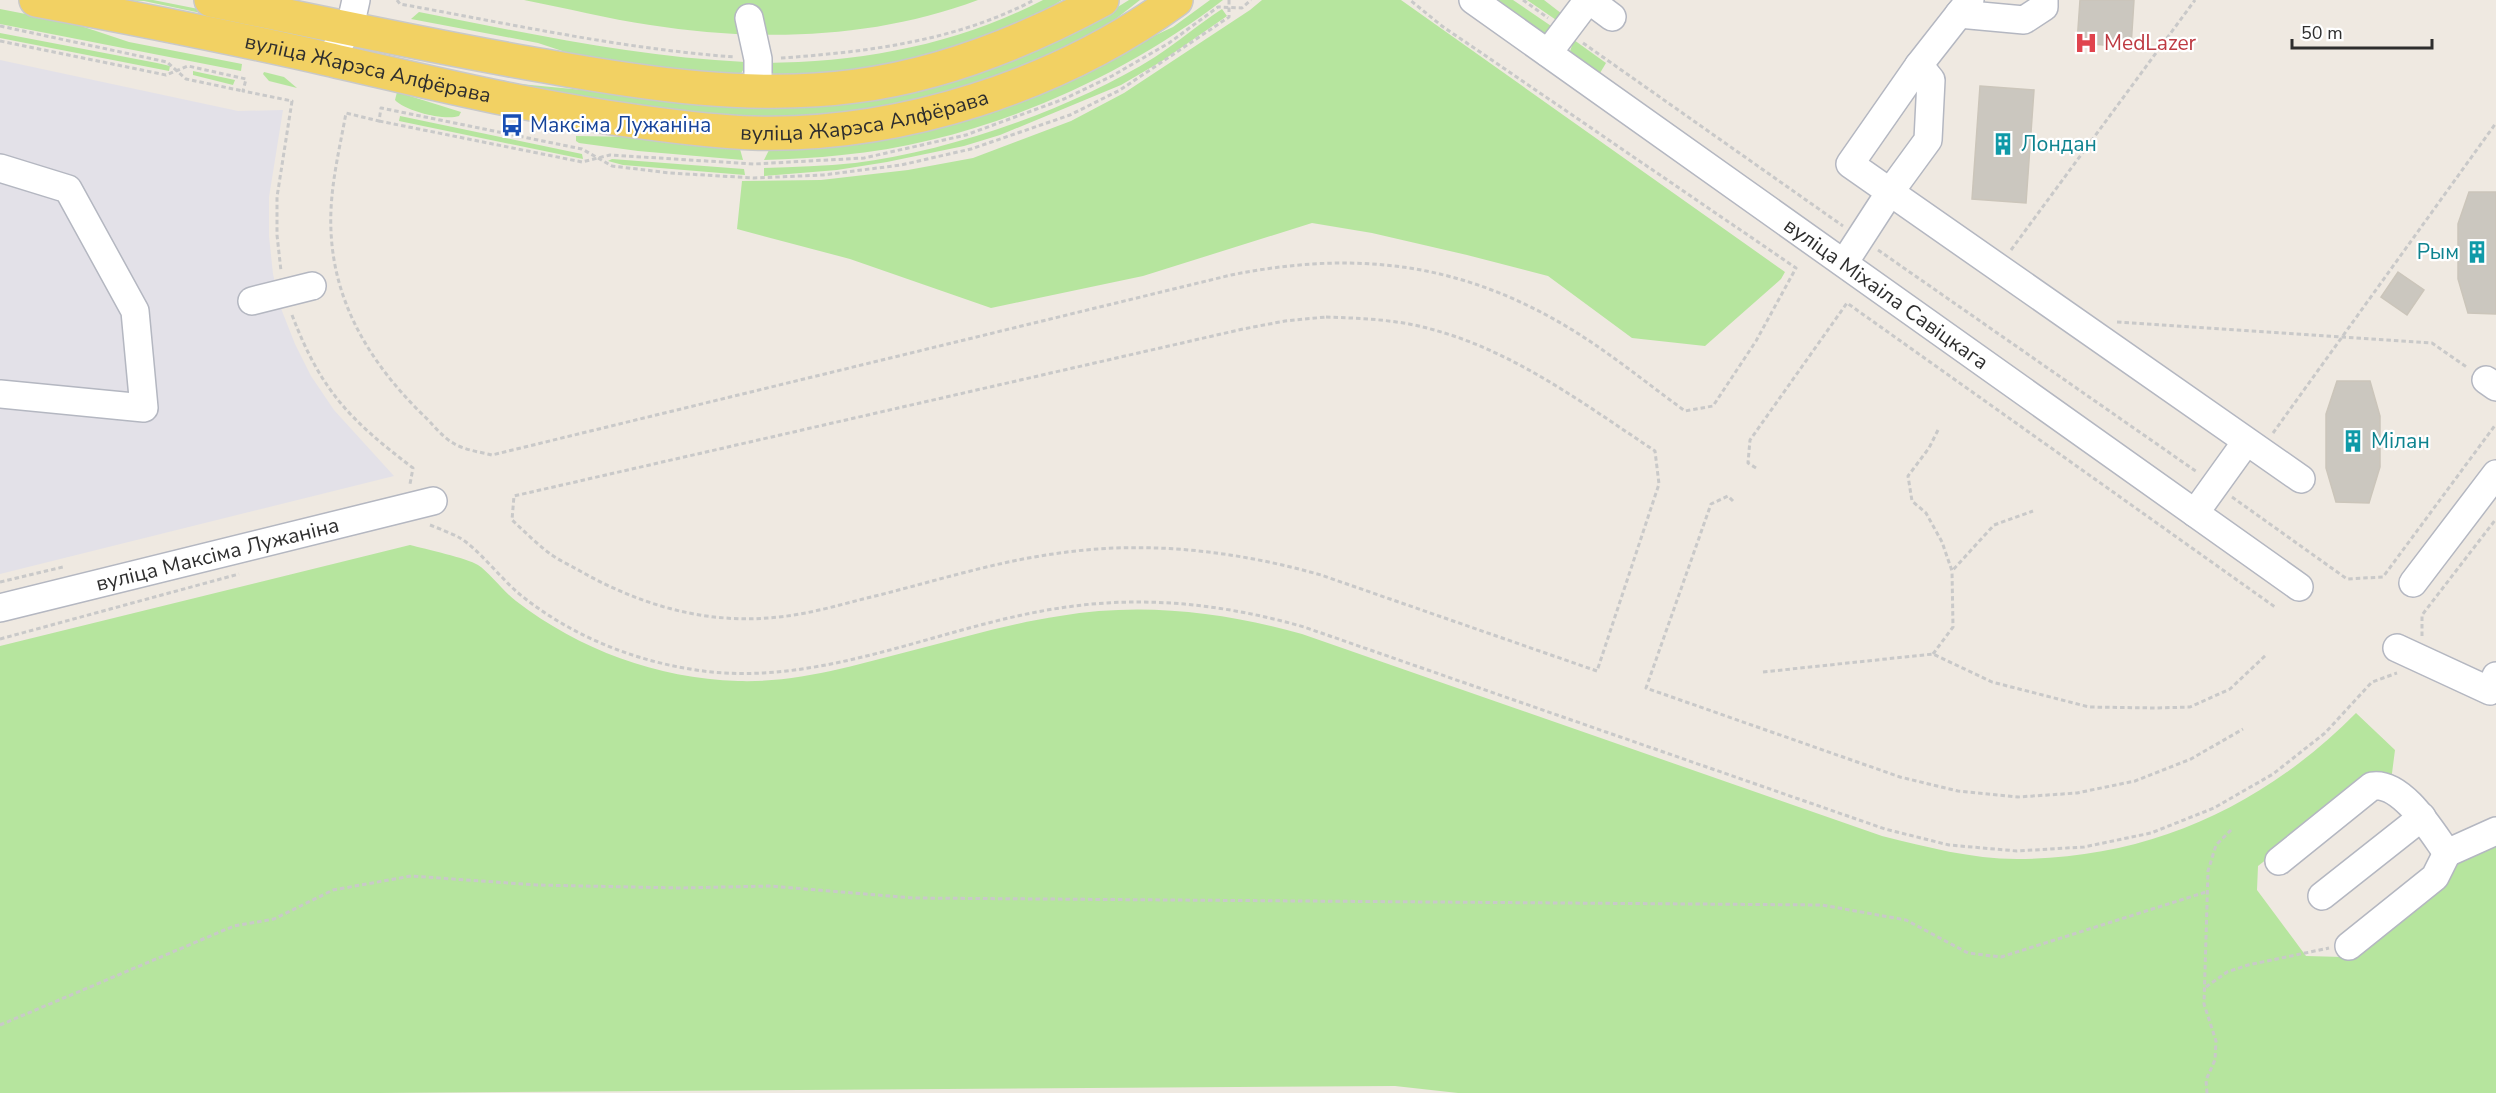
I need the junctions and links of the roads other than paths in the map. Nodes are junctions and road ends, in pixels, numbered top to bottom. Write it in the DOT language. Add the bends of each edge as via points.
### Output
graph roads {
  1 [pos="36,0"];
  2 [pos="211,0"];
  3 [pos="1102,0"];
  4 [pos="1176,0"];
  5 [pos="1473,0"];
  6 [pos="1589,0"];
  7 [pos="2044,0"];
  8 [pos="1964,7"];
  9 [pos="318,10"];
  10 [pos="353,14"];
  11 [pos="1612,17"];
  12 [pos="749,18"];
  13 [pos="1548,53"];
  14 [pos="329,59"];
  15 [pos="1919,65"];
  16 [pos="758,92"];
  17 [pos="0,168"];
  18 [pos="1890,192"];
  19 [pos="1844,263"];
  20 [pos="312,286"];
  21 [pos="252,301"];
  22 [pos="0,394"];
  23 [pos="2253,447"];
  24 [pos="2496,474"];
  25 [pos="2301,479"];
  26 [pos="429,512"];
  27 [pos="2195,513"];
  28 [pos="2413,583"];
  29 [pos="2299,587"];
  30 [pos="0,608"];
  31 [pos="2408,655"];
  32 [pos="2494,686"];
  33 [pos="2422,816"];
  34 [pos="2496,831"];
  35 [pos="2447,853"];
  36 [pos="2279,861"];
  37 [pos="2322,896"];
  38 [pos="2349,946"];
  1 -- 14 [label="main road, вуліца Жарэса Алфёрава"];
  2 -- 9 [label="main road, вуліца Жарэса Алфёрава"];
  3 -- 16 [label="main road, вуліца Жарэса Алфёрава" via="1038,32 945,68 856,86"];
  4 -- 14 [label="main road, вуліца Жарэса Алфёрава" via="1155,16 1059,69 962,105 867,125 807,132 753,133 586,115"];
  5 -- 13 [label="street, вуліца Міхаіла Савіцкага"];
  6 -- 11 [label="street"];
  6 -- 13 [label="street"];
  7 -- 8 [label="street" via="2044,7 2024,20"];
  8 -- 15 [label="street"];
  9 -- 10 [label="main road, вуліца Жарэса Алфёрава"];
  9 -- 14 [label="street"];
  10 -- 14 [label="street"];
  10 -- 16 [label="main road, вуліца Жарэса Алфёрава" via="468,53 593,75"];
  12 -- 16 [label="street" via="759,59"];
  13 -- 19 [label="street, вуліца Міхаіла Савіцкага"];
  15 -- 18 [label="street" via="1931,80 1928,140"];
  15 -- 18 [label="street" via="1850,164"];
  17 -- 22 [label="street" via="68,189 135,311 144,408"];
  18 -- 19 [label="street"];
  18 -- 23 [label="street"];
  19 -- 27 [label="street, вуліца Міхаіла Савіцкага"];
  20 -- 21 [label="street"];
  23 -- 25 [label="street"];
  23 -- 27 [label="street" via="2215,485"];
  24 -- 28 [label="street"];
  26 -- 30 [label="street, вуліца Максіма Лужаніна"];
  27 -- 29 [label="street, вуліца Міхаіла Савіцкага"];
  31 -- 32 [label="street"];
  33 -- 35 [label="street"];
  33 -- 36 [label="street" via="2391,788 2372,786"];
  33 -- 37 [label="street"];
  34 -- 35 [label="street"];
  35 -- 38 [label="street" via="2435,877"];
}
